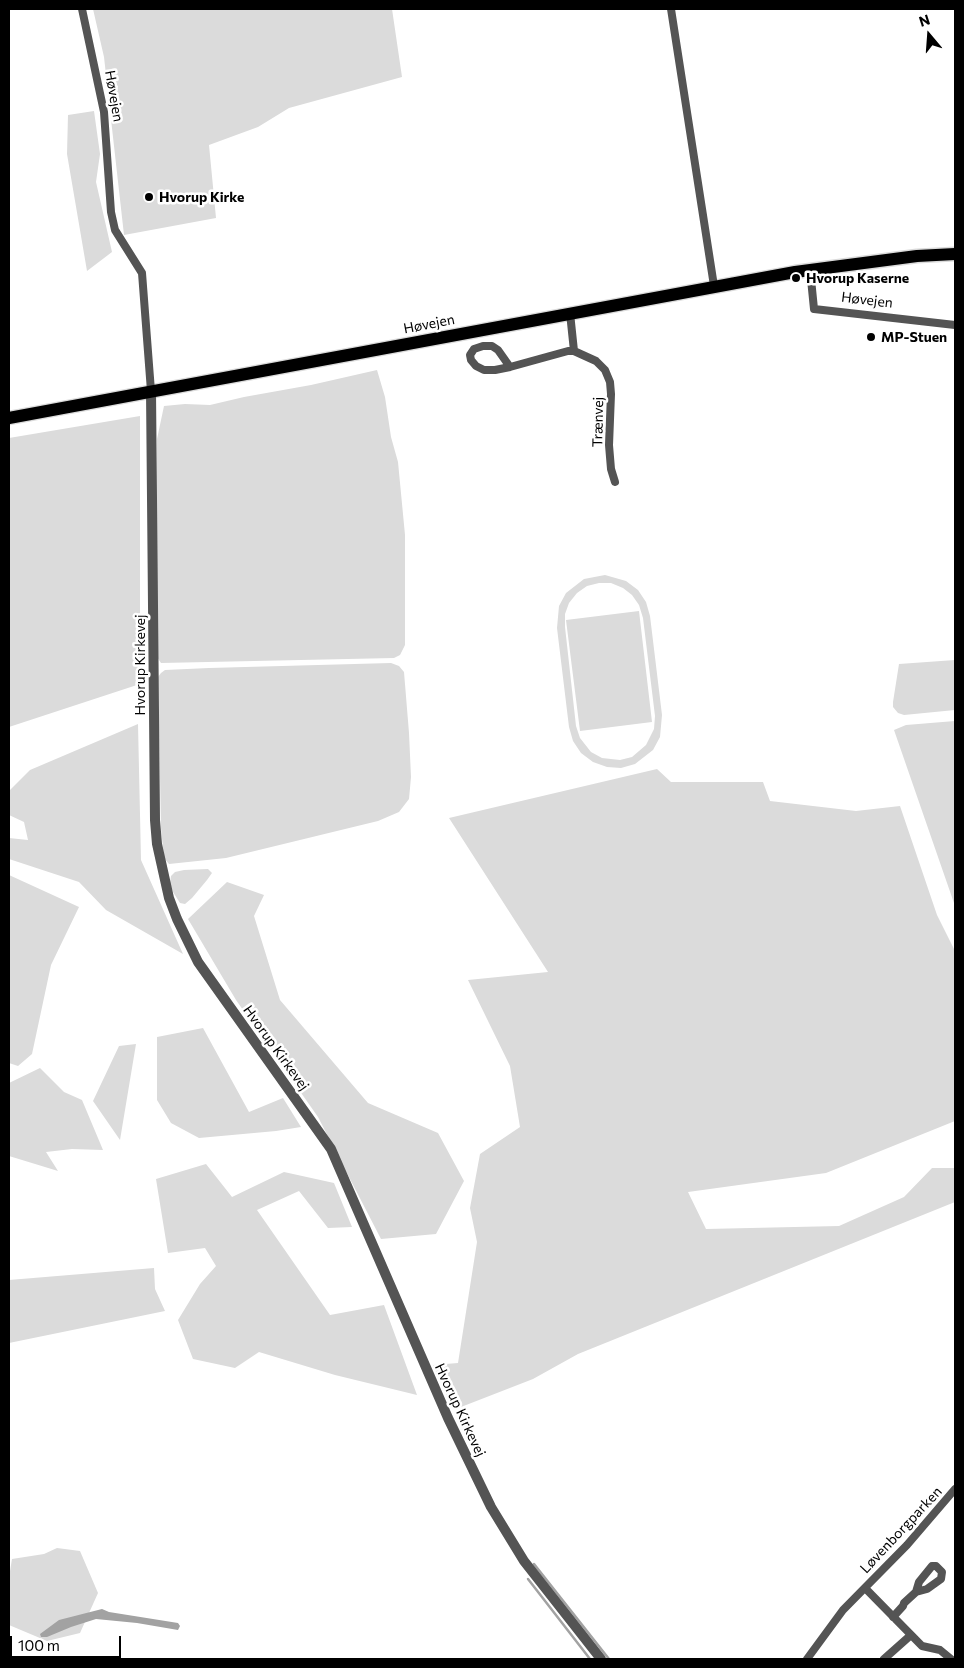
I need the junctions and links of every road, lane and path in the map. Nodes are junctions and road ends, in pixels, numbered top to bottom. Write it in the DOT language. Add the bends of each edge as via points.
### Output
graph roads {
  1 [pos="82,9"];
  2 [pos="671,9"];
  3 [pos="955,254"];
  4 [pos="810,269"];
  5 [pos="714,286"];
  6 [pos="570,313"];
  7 [pos="955,325"];
  8 [pos="574,350"];
  9 [pos="510,368"];
  10 [pos="151,391"];
  11 [pos="9,418"];
  12 [pos="615,482"];
  13 [pos="955,1489"];
  14 [pos="865,1588"];
  15 [pos="916,1592"];
  16 [pos="893,1617"];
  17 [pos="911,1635"];
  18 [pos="955,1654"];
  19 [pos="601,1659"];
  20 [pos="807,1659"];
  21 [pos="884,1659"];
  22 [pos="950,1659"];
  1 -- 10 [label="street, Høvejen" via="104,112 115,230 142,273"];
  2 -- 5 [label="street"];
  3 -- 4 [label="main road, Høvejen"];
  4 -- 5 [label="main road, Høvejen"];
  4 -- 7 [label="street, Høvejen" via="814,309"];
  5 -- 6 [label="main road, Høvejen"];
  6 -- 8 [label="street"];
  6 -- 10 [label="main road, Høvejen"];
  8 -- 9 [label="street"];
  8 -- 12 [label="street, Trænvej" via="596,361 610,382 610,469"];
  9 -- 9 [label="street" via="484,370 476,366 470,355 474,349 492,346"];
  10 -- 11 [label="main road, Høvejen"];
  10 -- 19 [label="street, Hvorup Kirkevej" via="154,810 157,844 169,898 198,962 331,1149 448,1418 491,1507 524,1561"];
  13 -- 14 [label="street, Løvenborgparken"];
  14 -- 16 [label="street, Løvenborgparken"];
  14 -- 20 [label="street, Løvenborgparken" via="843,1610"];
  15 -- 16 [label="street"];
  16 -- 17 [label="street, Løvenborgparken"];
  17 -- 21 [label="street"];
  17 -- 22 [label="street, Løvenborgparken" via="922,1646 940,1650"];
  18 -- 22 [label="street, Løvenborgparken"];
}
